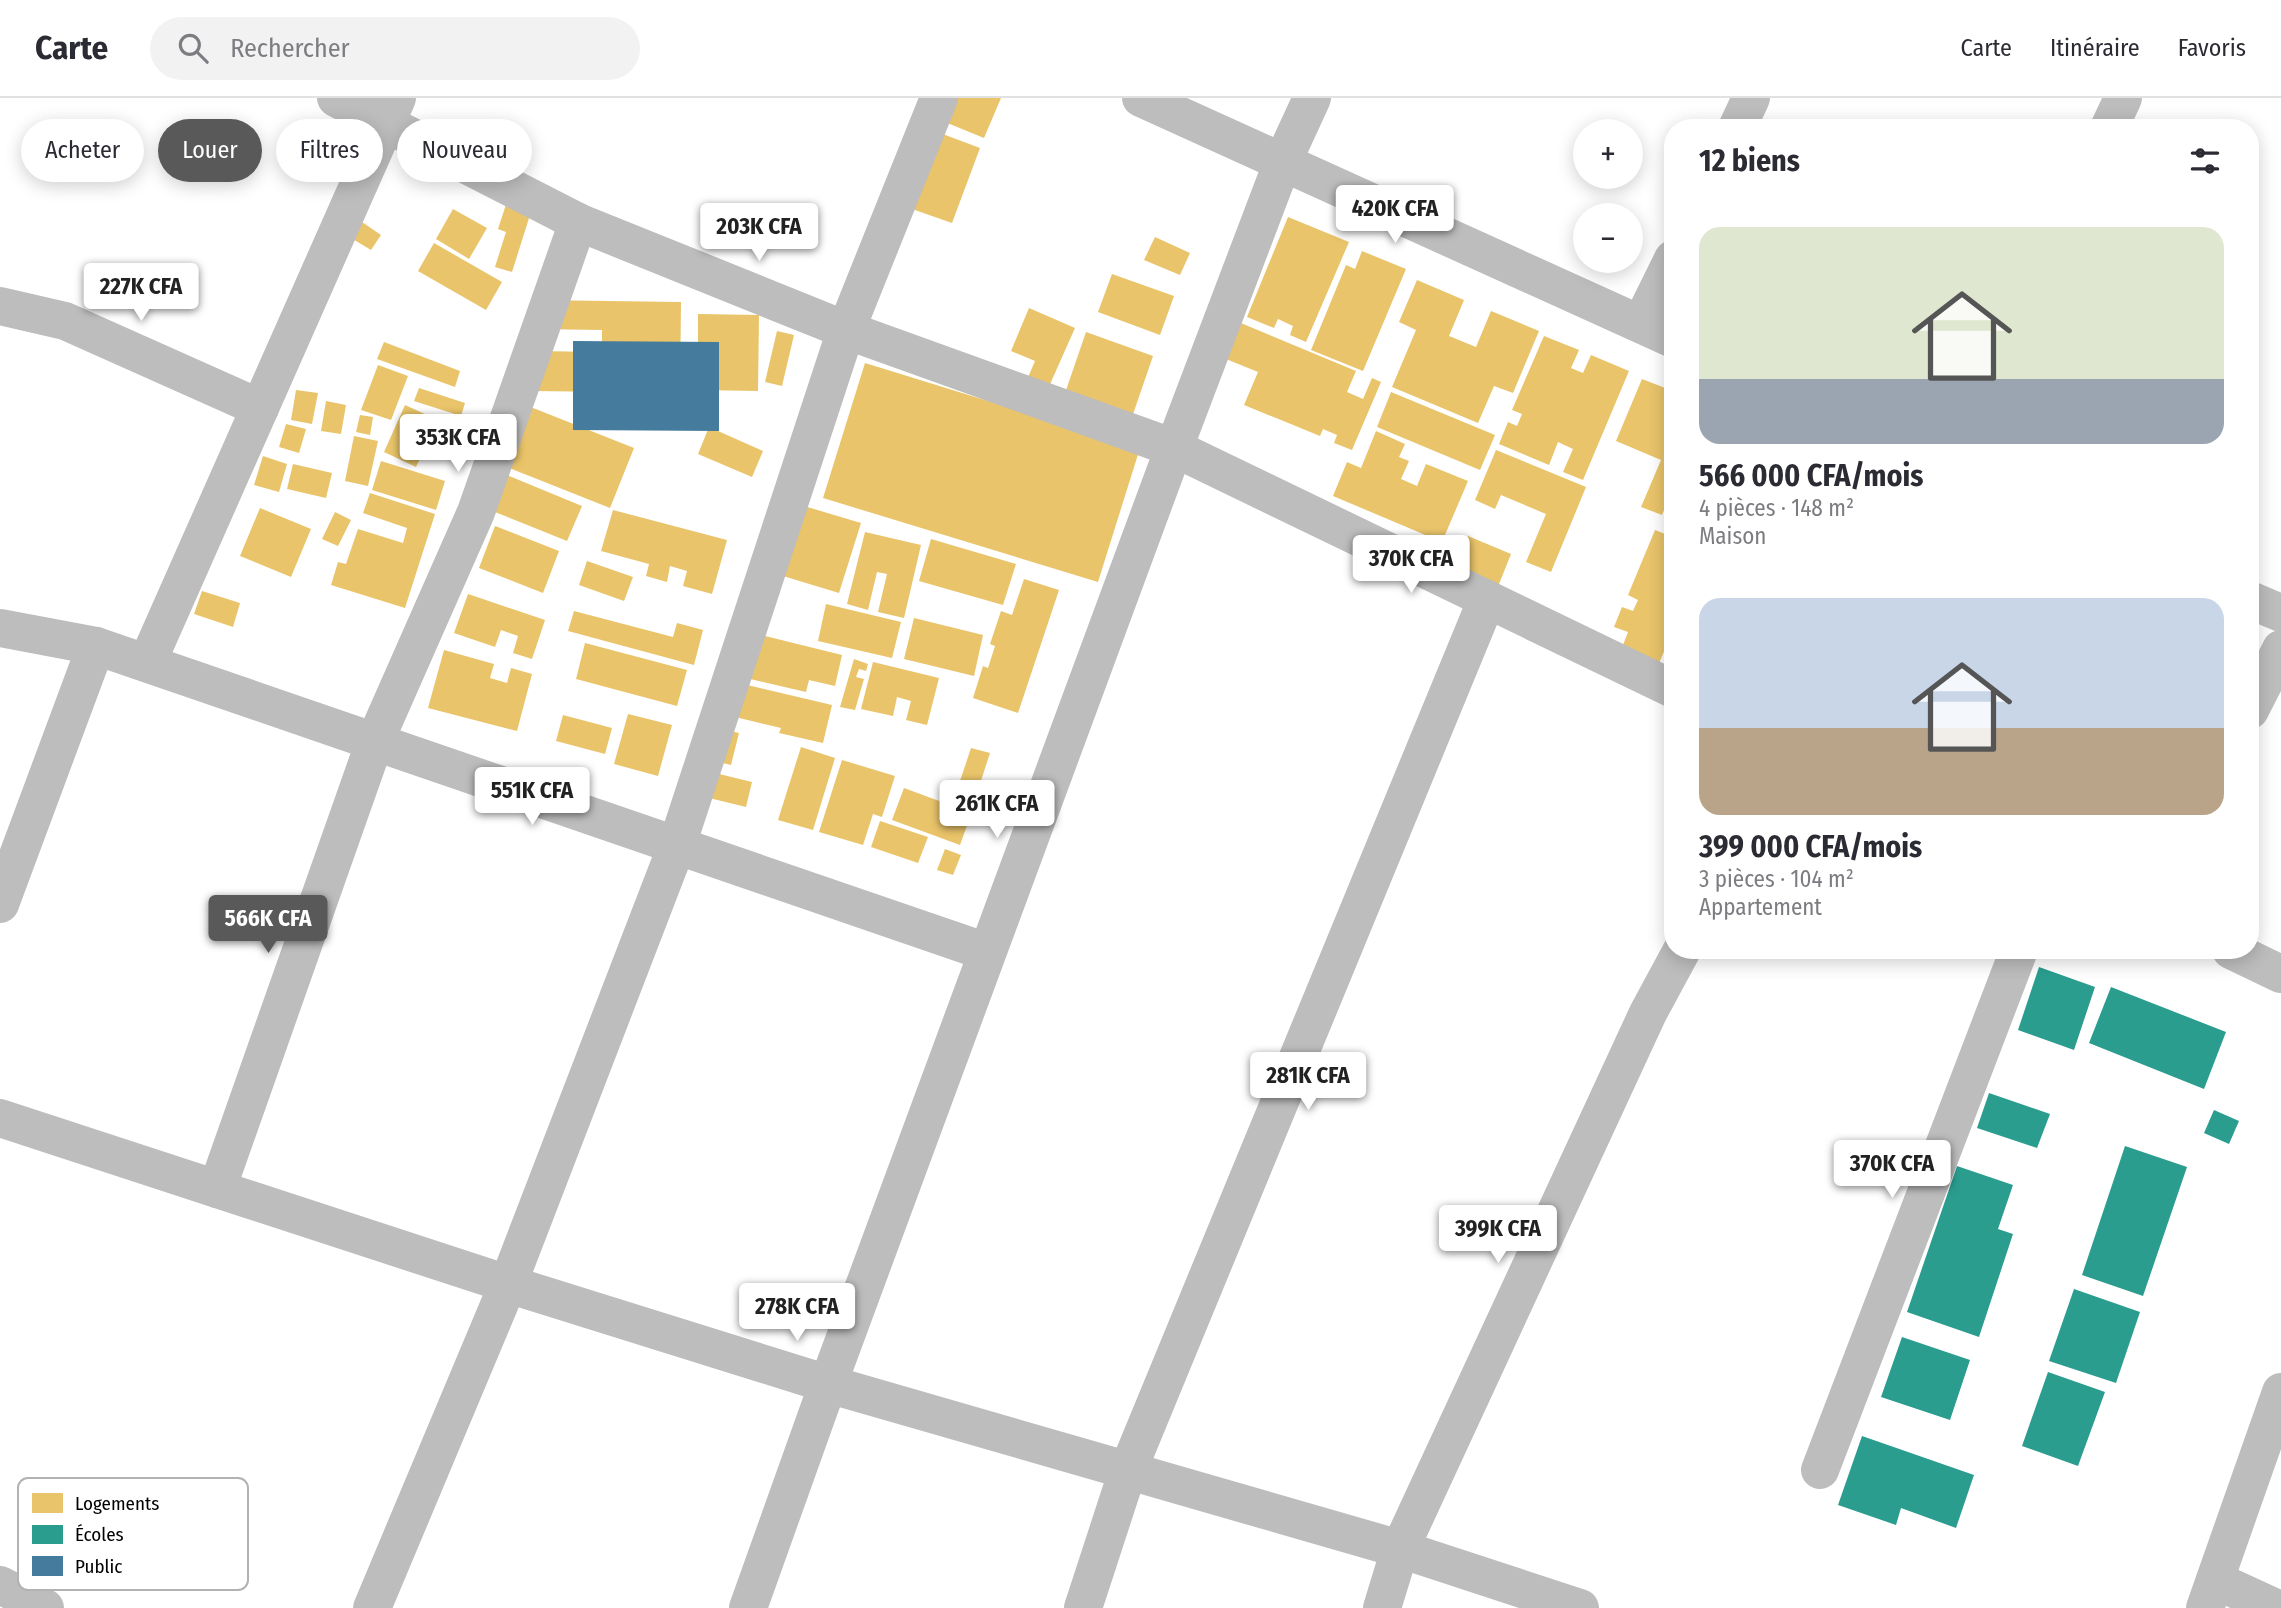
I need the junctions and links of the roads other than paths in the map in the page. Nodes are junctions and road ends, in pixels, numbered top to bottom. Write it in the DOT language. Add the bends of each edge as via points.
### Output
graph roads {
  1 [pos="335,98"];
  2 [pos="939,98"];
  3 [pos="1141,98"];
  4 [pos="1312,98"];
  5 [pos="1751,98"];
  6 [pos="2123,98"];
  7 [pos="391,111"];
  8 [pos="1741,119"];
  9 [pos="2113,119"];
  10 [pos="1283,161"];
  11 [pos="578,222"];
  12 [pos="1664,300"];
  13 [pos="0,306"];
  14 [pos="846,330"];
  15 [pos="1657,332"];
  16 [pos="260,408"];
  17 [pos="1174,448"];
  18 [pos="1487,599"];
  19 [pos="2259,604"];
  20 [pos="2281,613"];
  21 [pos="0,628"];
  22 [pos="96,646"];
  23 [pos="2281,649"];
  24 [pos="146,663"];
  25 [pos="1664,685"];
  26 [pos="2259,692"];
  27 [pos="375,741"];
  28 [pos="677,845"];
  29 [pos="0,904"];
  30 [pos="987,952"];
  31 [pos="1677,959"];
  32 [pos="2017,959"];
  33 [pos="2250,959"];
  34 [pos="2281,974"];
  35 [pos="0,1118"];
  36 [pos="217,1189"];
  37 [pos="508,1284"];
  38 [pos="828,1384"];
  39 [pos="2281,1392"];
  40 [pos="1128,1470"];
  41 [pos="1820,1470"];
  42 [pos="1400,1549"];
  43 [pos="0,1585"];
  44 [pos="2210,1594"];
  45 [pos="45,1608"];
  46 [pos="372,1608"];
  47 [pos="748,1608"];
  48 [pos="1083,1608"];
  49 [pos="1382,1608"];
  50 [pos="1580,1608"];
  51 [pos="2276,1608"];
  1 -- 7 [label="street"];
  2 -- 14 [label="street"];
  3 -- 10 [label="street"];
  4 -- 10 [label="street"];
  5 -- 8 [label="street"];
  6 -- 9 [label="street"];
  7 -- 11 [label="street"];
  7 -- 16 [label="street"];
  10 -- 15 [label="street"];
  10 -- 17 [label="street"];
  11 -- 14 [label="street"];
  11 -- 27 [label="street" via="476,512"];
  12 -- 15 [label="street"];
  13 -- 16 [label="street" via="65,321"];
  14 -- 17 [label="street"];
  14 -- 28 [label="street"];
  16 -- 24 [label="street"];
  17 -- 18 [label="street"];
  17 -- 30 [label="street"];
  18 -- 25 [label="street"];
  18 -- 40 [label="street"];
  19 -- 20 [label="street"];
  21 -- 22 [label="street"];
  22 -- 24 [label="street"];
  22 -- 29 [label="street"];
  23 -- 26 [label="street"];
  24 -- 27 [label="street"];
  27 -- 28 [label="street"];
  27 -- 36 [label="street"];
  28 -- 30 [label="street"];
  28 -- 37 [label="street"];
  30 -- 38 [label="street"];
  31 -- 42 [label="street"];
  32 -- 41 [label="street"];
  33 -- 34 [label="street"];
  35 -- 36 [label="street"];
  36 -- 37 [label="street"];
  37 -- 38 [label="street"];
  37 -- 46 [label="street"];
  38 -- 40 [label="street"];
  38 -- 47 [label="street"];
  39 -- 44 [label="street"];
  40 -- 42 [label="street"];
  40 -- 48 [label="street"];
  42 -- 49 [label="street"];
  42 -- 50 [label="street"];
  43 -- 45 [label="street"];
  44 -- 51 [label="street"];
}
